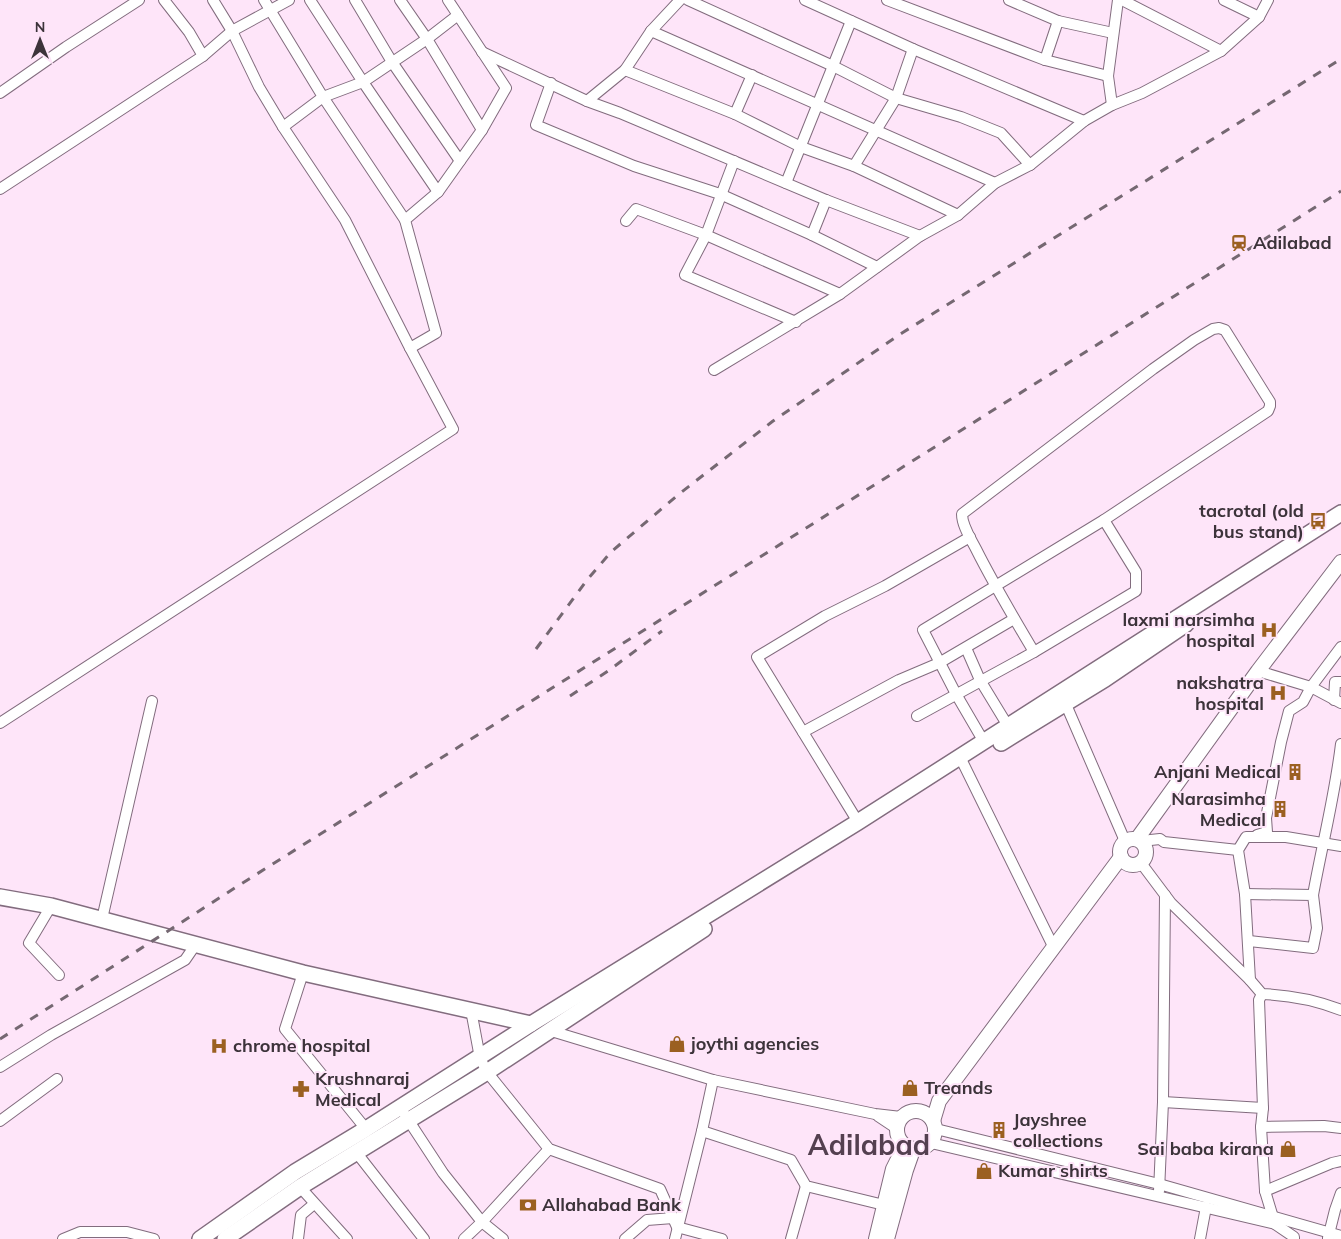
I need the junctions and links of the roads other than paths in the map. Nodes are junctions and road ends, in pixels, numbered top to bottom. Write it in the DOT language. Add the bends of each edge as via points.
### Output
graph roads {
  1 [pos="139,0"];
  2 [pos="164,0"];
  3 [pos="212,0"];
  4 [pos="264,0"];
  5 [pos="289,0"];
  6 [pos="310,0"];
  7 [pos="355,0"];
  8 [pos="400,0"];
  9 [pos="448,0"];
  10 [pos="680,0"];
  11 [pos="688,0"];
  12 [pos="805,0"];
  13 [pos="887,0"];
  14 [pos="1009,0"];
  15 [pos="1118,0"];
  16 [pos="1122,0"];
  17 [pos="1224,0"];
  18 [pos="1268,0"];
  19 [pos="270,9"];
  20 [pos="458,15"];
  21 [pos="1259,17"];
  22 [pos="852,21"];
  23 [pos="1058,21"];
  24 [pos="232,31"];
  25 [pos="651,31"];
  26 [pos="1113,34"];
  27 [pos="427,39"];
  28 [pos="913,49"];
  29 [pos="482,52"];
  30 [pos="1221,52"];
  31 [pos="204,56"];
  32 [pos="1045,60"];
  33 [pos="392,62"];
  34 [pos="833,66"];
  35 [pos="625,70"];
  36 [pos="752,75"];
  37 [pos="1108,76"];
  38 [pos="363,82"];
  39 [pos="551,83"];
  40 [pos="0,93"];
  41 [pos="322,98"];
  42 [pos="896,98"];
  43 [pos="586,101"];
  44 [pos="817,104"];
  45 [pos="1112,105"];
  46 [pos="735,114"];
  47 [pos="1084,121"];
  48 [pos="283,127"];
  49 [pos="482,130"];
  50 [pos="876,130"];
  51 [pos="801,147"];
  52 [pos="460,161"];
  53 [pos="734,161"];
  54 [pos="1030,165"];
  55 [pos="854,166"];
  56 [pos="786,183"];
  57 [pos="995,183"];
  58 [pos="0,189"];
  59 [pos="438,192"];
  60 [pos="720,194"];
  61 [pos="826,200"];
  62 [pos="958,215"];
  63 [pos="405,220"];
  64 [pos="626,221"];
  65 [pos="706,235"];
  66 [pos="812,235"];
  67 [pos="920,236"];
  68 [pos="877,267"];
  69 [pos="840,294"];
  70 [pos="796,322"];
  71 [pos="410,348"];
  72 [pos="714,370"];
  73 [pos="1341,513"];
  74 [pos="1104,520"];
  75 [pos="1341,525"];
  76 [pos="970,537"];
  77 [pos="1341,562"];
  78 [pos="995,586"];
  79 [pos="1014,619"];
  80 [pos="1341,647"];
  81 [pos="966,648"];
  82 [pos="1034,652"];
  83 [pos="939,663"];
  84 [pos="1258,671"];
  85 [pos="980,680"];
  86 [pos="1341,682"];
  87 [pos="1311,687"];
  88 [pos="956,694"];
  89 [pos="1062,698"];
  90 [pos="152,701"];
  91 [pos="1337,702"];
  92 [pos="917,716"];
  93 [pos="0,723"];
  94 [pos="1008,726"];
  95 [pos="803,732"];
  96 [pos="984,742"];
  97 [pos="1341,744"];
  98 [pos="962,761"];
  99 [pos="858,822"];
  100 [pos="1246,837"];
  101 [pos="1134,840"];
  102 [pos="1322,843"];
  103 [pos="1341,846"];
  104 [pos="1238,850"];
  105 [pos="1121,857"];
  106 [pos="1141,863"];
  107 [pos="1245,894"];
  108 [pos="1165,895"];
  109 [pos="1313,895"];
  110 [pos="0,897"];
  111 [pos="51,906"];
  112 [pos="102,919"];
  113 [pos="1249,941"];
  114 [pos="196,944"];
  115 [pos="1054,946"];
  116 [pos="303,973"];
  117 [pos="59,975"];
  118 [pos="1250,980"];
  119 [pos="1262,994"];
  120 [pos="471,1010"];
  121 [pos="1341,1010"];
  122 [pos="530,1024"];
  123 [pos="549,1030"];
  124 [pos="480,1058"];
  125 [pos="0,1067"];
  126 [pos="487,1072"];
  127 [pos="56,1079"];
  128 [pos="713,1080"];
  129 [pos="939,1101"];
  130 [pos="1163,1102"];
  131 [pos="400,1108"];
  132 [pos="1263,1108"];
  133 [pos="920,1110"];
  134 [pos="0,1121"];
  135 [pos="408,1121"];
  136 [pos="899,1122"];
  137 [pos="935,1125"];
  138 [pos="1261,1127"];
  139 [pos="1341,1128"];
  140 [pos="366,1129"];
  141 [pos="702,1131"];
  142 [pos="931,1143"];
  143 [pos="909,1148"];
  144 [pos="549,1149"];
  145 [pos="356,1152"];
  146 [pos="1341,1161"];
  147 [pos="1159,1184"];
  148 [pos="806,1186"];
  149 [pos="300,1187"];
  150 [pos="1265,1191"];
  151 [pos="1341,1193"];
  152 [pos="1159,1197"];
  153 [pos="314,1204"];
  154 [pos="884,1205"];
  155 [pos="1206,1207"];
  156 [pos="1274,1221"];
  157 [pos="482,1222"];
  158 [pos="675,1223"];
  159 [pos="1341,1236"];
  160 [pos="1329,1237"];
  161 [pos="63,1239"];
  162 [pos="154,1239"];
  163 [pos="200,1239"];
  164 [pos="225,1239"];
  165 [pos="298,1239"];
  166 [pos="347,1239"];
  167 [pos="424,1239"];
  168 [pos="464,1239"];
  169 [pos="503,1239"];
  170 [pos="625,1239"];
  171 [pos="675,1239"];
  172 [pos="722,1239"];
  173 [pos="791,1239"];
  174 [pos="876,1239"];
  175 [pos="887,1239"];
  176 [pos="1200,1239"];
  177 [pos="1294,1239"];
  1 -- 40 [label="street"];
  2 -- 31 [label="street"];
  3 -- 24 [label="street"];
  4 -- 19 [label="street"];
  5 -- 19 [label="street"];
  6 -- 38 [label="street"];
  7 -- 33 [label="street"];
  8 -- 27 [label="street"];
  9 -- 20 [label="street"];
  10 -- 25 [label="street"];
  11 -- 34 [label="street"];
  12 -- 22 [label="street"];
  13 -- 32 [label="street"];
  14 -- 23 [label="street"];
  15 -- 26 [label="street"];
  16 -- 30 [label="street"];
  17 -- 21 [label="street"];
  18 -- 21 [label="street"];
  19 -- 24 [label="street"];
  19 -- 41 [label="street"];
  20 -- 27 [label="street"];
  20 -- 29 [label="street"];
  21 -- 30 [label="street"];
  22 -- 28 [label="street"];
  22 -- 34 [label="street"];
  23 -- 26 [label="street"];
  23 -- 32 [label="street"];
  24 -- 31 [label="street"];
  24 -- 48 [label="street"];
  25 -- 35 [label="street"];
  25 -- 36 [label="street"];
  26 -- 37 [label="street"];
  27 -- 33 [label="street"];
  27 -- 49 [label="street"];
  28 -- 42 [label="street"];
  28 -- 47 [label="street"];
  29 -- 39 [label="street"];
  29 -- 49 [label="street" via="506,88"];
  30 -- 45 [label="street"];
  31 -- 58 [label="street"];
  32 -- 37 [label="street"];
  33 -- 38 [label="street"];
  33 -- 52 [label="street"];
  34 -- 42 [label="street"];
  34 -- 44 [label="street"];
  35 -- 43 [label="street"];
  35 -- 46 [label="street"];
  36 -- 44 [label="street"];
  36 -- 46 [label="street"];
  37 -- 45 [label="street"];
  38 -- 41 [label="street"];
  38 -- 59 [label="street"];
  39 -- 43 [label="street"];
  39 -- 60 [label="street" via="536,125 634,166"];
  41 -- 48 [label="street"];
  41 -- 63 [label="street"];
  42 -- 50 [label="street"];
  42 -- 54 [label="street" via="1001,133"];
  43 -- 53 [label="street"];
  44 -- 50 [label="street"];
  44 -- 51 [label="street"];
  45 -- 47 [label="street"];
  46 -- 51 [label="street"];
  47 -- 54 [label="street"];
  48 -- 71 [label="street" via="345,220"];
  49 -- 52 [label="street"];
  50 -- 55 [label="street"];
  50 -- 57 [label="street"];
  51 -- 55 [label="street"];
  51 -- 56 [label="street"];
  52 -- 59 [label="street"];
  53 -- 56 [label="street"];
  53 -- 60 [label="street"];
  54 -- 57 [label="street"];
  55 -- 62 [label="street"];
  56 -- 61 [label="street"];
  57 -- 62 [label="street"];
  59 -- 63 [label="street"];
  60 -- 65 [label="street"];
  60 -- 66 [label="street"];
  61 -- 66 [label="street"];
  61 -- 67 [label="street"];
  62 -- 67 [label="street"];
  63 -- 71 [label="street" via="436,333"];
  64 -- 65 [label="street" via="636,209"];
  65 -- 69 [label="street"];
  65 -- 70 [label="street" via="685,275"];
  66 -- 68 [label="street"];
  67 -- 68 [label="street"];
  68 -- 69 [label="street"];
  69 -- 70 [label="street"];
  70 -- 72 [label="street"];
  71 -- 93 [label="street" via="453,429"];
  73 -- 89 [label="main road"];
  74 -- 76 [label="street" via="1268,411 1270,402 1225,330 1213,329 1194,340 964,510 961,517"];
  74 -- 78 [label="street"];
  74 -- 82 [label="street" via="1136,572 1136,591"];
  75 -- 89 [label="main road"];
  76 -- 78 [label="street"];
  76 -- 95 [label="street" via="885,586 824,616 757,657"];
  77 -- 84 [label="main road"];
  78 -- 79 [label="street"];
  78 -- 83 [label="street" via="923,630"];
  79 -- 81 [label="street"];
  79 -- 82 [label="street"];
  80 -- 87 [label="street"];
  81 -- 83 [label="street"];
  81 -- 85 [label="street"];
  82 -- 85 [label="street"];
  83 -- 88 [label="street"];
  83 -- 95 [label="street" via="899,680"];
  84 -- 87 [label="street"];
  84 -- 101 [label="main road"];
  85 -- 88 [label="street"];
  85 -- 94 [label="street"];
  86 -- 91 [label="street" via="1335,682"];
  87 -- 91 [label="street"];
  87 -- 100 [label="street" via="1303,702 1289,712 1266,818 1267,832"];
  88 -- 92 [label="street"];
  88 -- 96 [label="street"];
  89 -- 94 [label="main road"];
  89 -- 98 [label="main road"];
  89 -- 101 [label="street"];
  90 -- 112 [label="street"];
  94 -- 96 [label="main road"];
  95 -- 99 [label="street"];
  96 -- 98 [label="main road"];
  97 -- 102 [label="street"];
  98 -- 99 [label="main road"];
  98 -- 115 [label="street"];
  98 -- 123 [label="main road" via="872,825 722,917"];
  99 -- 122 [label="main road"];
  100 -- 102 [label="street" via="1286,837"];
  100 -- 104 [label="street"];
  101 -- 104 [label="street" via="1160,839"];
  101 -- 105 [label="main road" via="1121,848"];
  101 -- 106 [label="main road" via="1144,843 1147,851"];
  102 -- 103 [label="street"];
  102 -- 109 [label="street"];
  104 -- 107 [label="street"];
  105 -- 106 [label="main road" via="1127,864"];
  105 -- 115 [label="main road"];
  106 -- 108 [label="street"];
  107 -- 109 [label="street"];
  107 -- 113 [label="street"];
  108 -- 118 [label="street"];
  108 -- 130 [label="street"];
  109 -- 113 [label="street" via="1317,928 1313,948"];
  110 -- 111 [label="main road"];
  111 -- 112 [label="main road"];
  111 -- 117 [label="street" via="28,943"];
  112 -- 114 [label="main road"];
  113 -- 118 [label="street"];
  114 -- 116 [label="main road"];
  114 -- 125 [label="street" via="185,960"];
  115 -- 129 [label="main road"];
  116 -- 120 [label="main road"];
  116 -- 140 [label="street" via="285,1029"];
  118 -- 119 [label="street"];
  119 -- 121 [label="street" via="1324,1003"];
  119 -- 132 [label="street" via="1259,1000"];
  120 -- 122 [label="main road"];
  120 -- 124 [label="street"];
  122 -- 123 [label="street"];
  122 -- 124 [label="main road"];
  123 -- 126 [label="main road"];
  123 -- 128 [label="street"];
  124 -- 126 [label="street"];
  124 -- 131 [label="main road"];
  126 -- 135 [label="main road"];
  126 -- 144 [label="street"];
  127 -- 134 [label="street"];
  128 -- 136 [label="street" via="875,1114"];
  128 -- 141 [label="street"];
  129 -- 133 [label="main road"];
  129 -- 137 [label="main road"];
  130 -- 132 [label="street"];
  130 -- 147 [label="street"];
  131 -- 135 [label="street"];
  131 -- 140 [label="main road"];
  132 -- 138 [label="street"];
  133 -- 136 [label="main road" via="910,1111"];
  133 -- 137 [label="main road" via="928,1114"];
  135 -- 145 [label="main road"];
  135 -- 157 [label="street"];
  136 -- 143 [label="main road" via="898,1138"];
  137 -- 142 [label="main road"];
  137 -- 147 [label="street"];
  138 -- 139 [label="street"];
  138 -- 150 [label="street"];
  140 -- 163 [label="main road" via="275,1185"];
  141 -- 148 [label="street" via="791,1160"];
  141 -- 158 [label="street"];
  142 -- 143 [label="main road" via="922,1149"];
  142 -- 152 [label="street"];
  143 -- 154 [label="main road" via="894,1169"];
  143 -- 175 [label="main road"];
  144 -- 157 [label="street"];
  144 -- 158 [label="street" via="660,1189"];
  145 -- 149 [label="main road"];
  145 -- 167 [label="street"];
  146 -- 150 [label="street"];
  147 -- 152 [label="street"];
  147 -- 156 [label="street"];
  148 -- 154 [label="street"];
  148 -- 173 [label="street"];
  149 -- 153 [label="street"];
  149 -- 164 [label="main road"];
  150 -- 156 [label="street"];
  151 -- 160 [label="street"];
  152 -- 155 [label="street"];
  153 -- 165 [label="street" via="301,1215"];
  153 -- 166 [label="street"];
  154 -- 174 [label="main road"];
  155 -- 156 [label="street"];
  155 -- 176 [label="street"];
  156 -- 160 [label="street"];
  156 -- 177 [label="street"];
  157 -- 168 [label="street"];
  157 -- 169 [label="street"];
  158 -- 170 [label="street" via="647,1220"];
  158 -- 171 [label="street"];
  158 -- 172 [label="street"];
  159 -- 160 [label="street"];
  161 -- 162 [label="street" via="80,1232 127,1232"];
}
